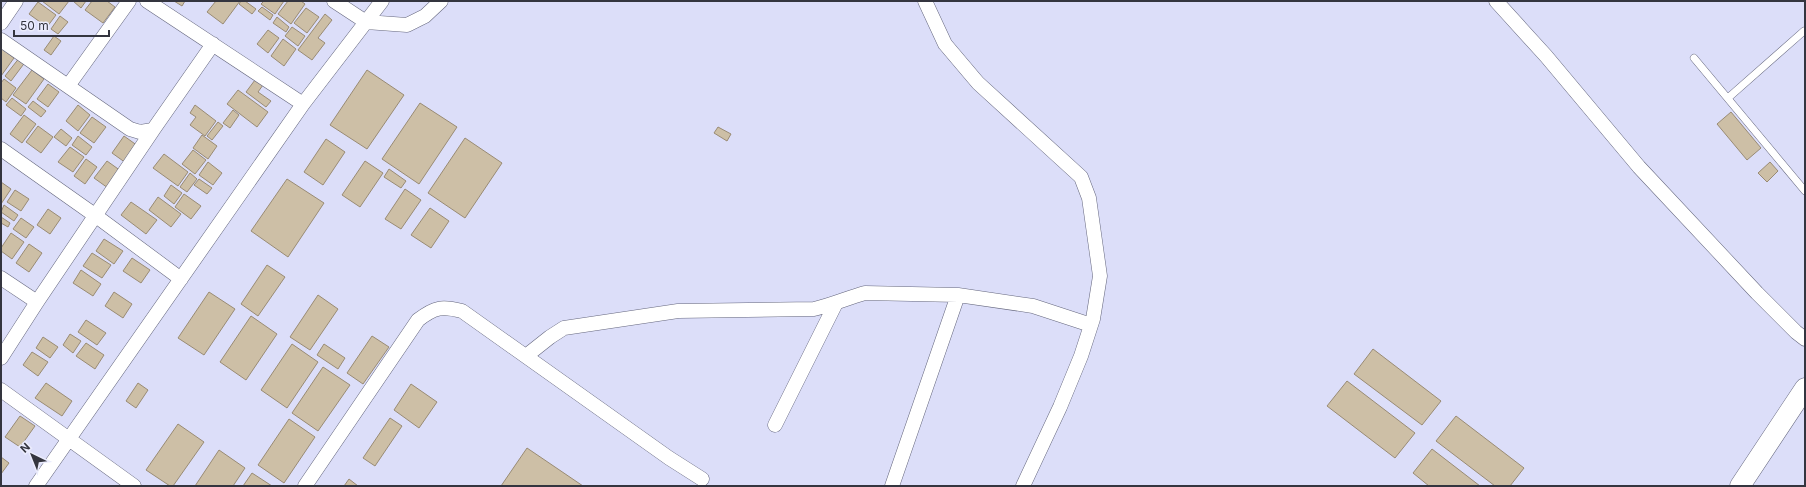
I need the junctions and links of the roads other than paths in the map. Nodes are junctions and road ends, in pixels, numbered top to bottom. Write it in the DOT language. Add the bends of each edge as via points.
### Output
graph roads {
  1 [pos="16,1"];
  2 [pos="129,1"];
  3 [pos="147,1"];
  4 [pos="334,1"];
  5 [pos="382,1"];
  6 [pos="441,1"];
  7 [pos="925,1"];
  8 [pos="1496,1"];
  9 [pos="366,22"];
  10 [pos="1,23"];
  11 [pos="1804,31"];
  12 [pos="1,40"];
  13 [pos="213,44"];
  14 [pos="1694,58"];
  15 [pos="68,86"];
  16 [pos="1728,98"];
  17 [pos="303,104"];
  18 [pos="153,130"];
  19 [pos="1,149"];
  20 [pos="1805,191"];
  21 [pos="96,216"];
  22 [pos="1,278"];
  23 [pos="181,279"];
  24 [pos="958,295"];
  25 [pos="37,302"];
  26 [pos="835,304"];
  27 [pos="1091,325"];
  28 [pos="1805,339"];
  29 [pos="526,356"];
  30 [pos="1,358"];
  31 [pos="1805,388"];
  32 [pos="1,390"];
  33 [pos="775,425"];
  34 [pos="68,440"];
  35 [pos="702,479"];
  36 [pos="36,486"];
  37 [pos="134,486"];
  38 [pos="305,486"];
  39 [pos="892,486"];
  40 [pos="1023,486"];
  41 [pos="1740,486"];
  1 -- 10 [label="street"];
  2 -- 15 [label="street"];
  3 -- 13 [label="street"];
  4 -- 9 [label="street"];
  5 -- 9 [label="street"];
  6 -- 9 [label="street" via="425,16 407,25"];
  7 -- 27 [label="street" via="945,44 978,83 1081,177 1089,198 1100,276"];
  8 -- 28 [label="street" via="1639,167 1756,293"];
  9 -- 17 [label="street"];
  11 -- 16 [label="lane"];
  12 -- 15 [label="street"];
  13 -- 17 [label="street"];
  13 -- 18 [label="street"];
  14 -- 16 [label="lane"];
  15 -- 18 [label="street" via="130,129 140,132"];
  16 -- 20 [label="lane"];
  17 -- 23 [label="street"];
  18 -- 21 [label="street"];
  19 -- 21 [label="street"];
  21 -- 23 [label="street"];
  21 -- 25 [label="street"];
  22 -- 25 [label="street"];
  23 -- 34 [label="street"];
  24 -- 26 [label="street" via="865,294"];
  24 -- 27 [label="street" via="1033,306"];
  24 -- 39 [label="street"];
  25 -- 30 [label="street"];
  26 -- 29 [label="street" via="814,309 678,311 564,328"];
  26 -- 33 [label="street"];
  27 -- 40 [label="street" via="1063,400"];
  29 -- 35 [label="street"];
  29 -- 38 [label="street" via="462,311 446,307 431,310 418,320"];
  31 -- 41 [label="street"];
  32 -- 34 [label="street"];
  34 -- 36 [label="street"];
  34 -- 37 [label="street"];
}
